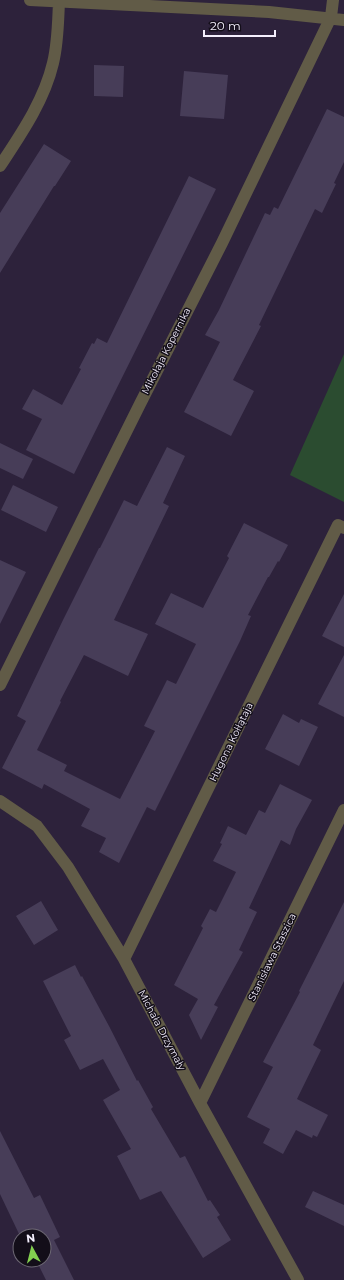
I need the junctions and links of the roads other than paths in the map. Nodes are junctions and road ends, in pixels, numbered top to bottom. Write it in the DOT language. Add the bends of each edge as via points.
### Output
graph roads {
  1 [pos="30,0"];
  2 [pos="333,0"];
  3 [pos="59,2"];
  4 [pos="331,17"];
  5 [pos="344,20"];
  6 [pos="0,166"];
  7 [pos="341,526"];
  8 [pos="0,685"];
  9 [pos="0,801"];
  10 [pos="344,810"];
  11 [pos="124,959"];
  12 [pos="200,1103"];
  13 [pos="298,1280"];
  1 -- 3 [label="street"];
  2 -- 4 [label="street, Mikołaja Kopernika"];
  3 -- 4 [label="street"];
  3 -- 6 [label="street" via="57,41 46,86 34,112"];
  4 -- 5 [label="street"];
  4 -- 8 [label="street, Mikołaja Kopernika" via="222,243"];
  7 -- 11 [label="street, Hugona Kołłątaja"];
  9 -- 11 [label="street, Michała Drzymały" via="37,826 68,867"];
  10 -- 12 [label="street, Stanisława Staszica"];
  11 -- 12 [label="street, Michała Drzymały"];
  12 -- 13 [label="street, Michała Drzymały"];
}
